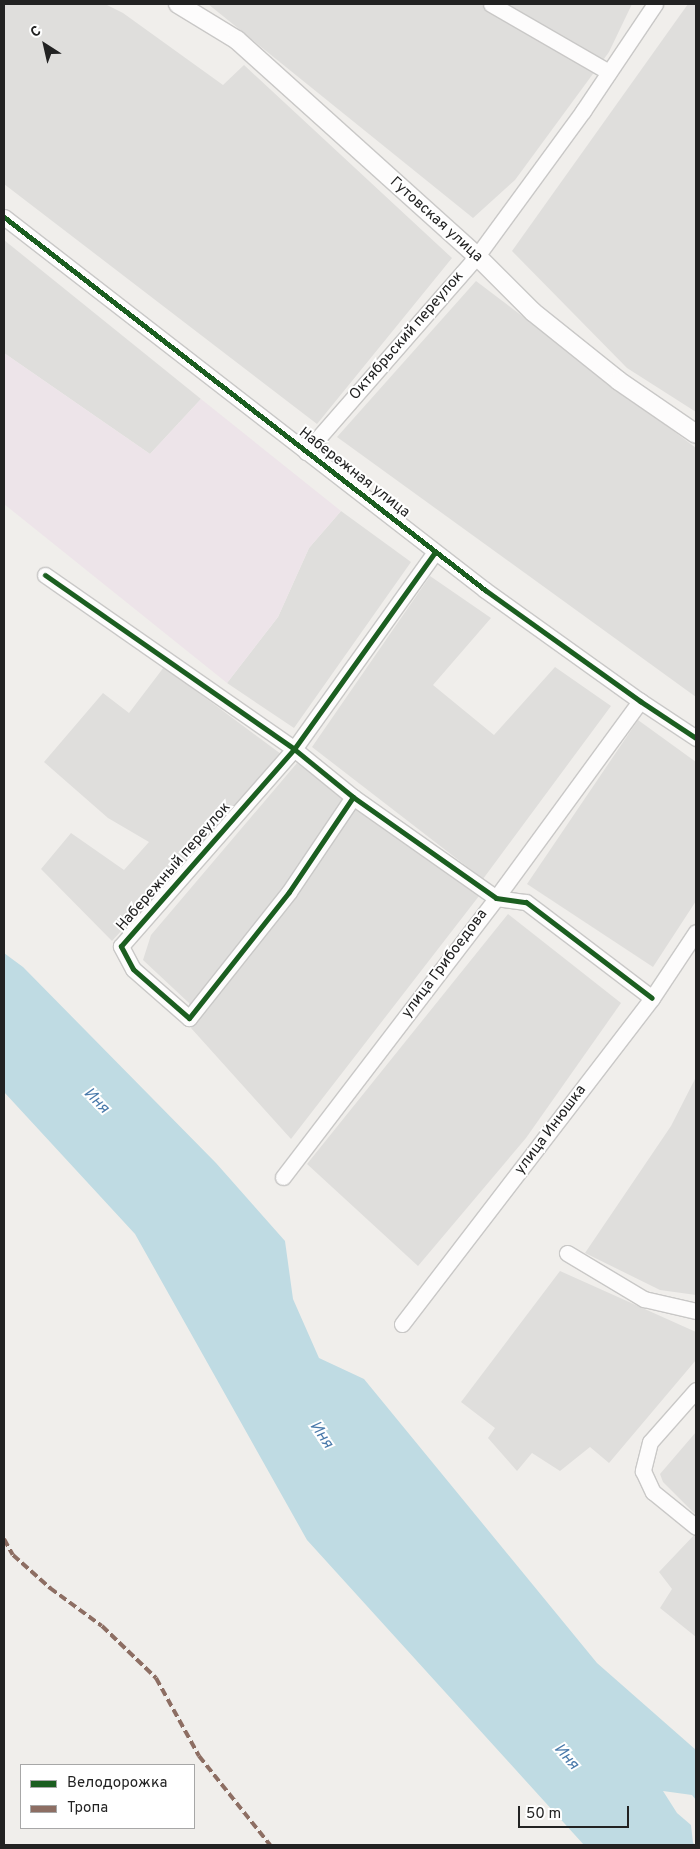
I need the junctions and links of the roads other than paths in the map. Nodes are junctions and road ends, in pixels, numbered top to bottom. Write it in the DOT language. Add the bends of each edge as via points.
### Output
graph roads {
  1 [pos="178,4"];
  2 [pos="490,4"];
  3 [pos="655,4"];
  4 [pos="609,72"];
  5 [pos="4,217"];
  6 [pos="477,256"];
  7 [pos="696,434"];
  8 [pos="306,452"];
  9 [pos="435,552"];
  10 [pos="45,575"];
  11 [pos="640,702"];
  12 [pos="696,738"];
  13 [pos="294,749"];
  14 [pos="353,796"];
  15 [pos="496,898"];
  16 [pos="696,932"];
  17 [pos="652,998"];
  18 [pos="283,1177"];
  19 [pos="567,1253"];
  20 [pos="696,1310"];
  21 [pos="402,1324"];
  22 [pos="696,1390"];
  23 [pos="696,1528"];
  1 -- 6 [label="street, Гутовская улица" via="237,40"];
  2 -- 4 [label="street"];
  3 -- 4 [label="street, Октябрьский переулок"];
  4 -- 6 [label="street, Октябрьский переулок"];
  5 -- 8 [label="street, Набережная улица"];
  6 -- 7 [label="street, Гутовская улица" via="533,312 619,381"];
  6 -- 8 [label="street, Октябрьский переулок"];
  8 -- 9 [label="street, Набережная улица"];
  9 -- 11 [label="street, Набережная улица"];
  9 -- 13 [label="street, Набережный переулок"];
  10 -- 13 [label="street"];
  11 -- 12 [label="street, Набережная улица"];
  11 -- 15 [label="street, улица Грибоедова"];
  13 -- 14 [label="street"];
  13 -- 14 [label="street, Набережный переулок" via="121,946 134,969 189,1018 289,892"];
  14 -- 15 [label="street"];
  15 -- 17 [label="street" via="526,902"];
  15 -- 18 [label="street, улица Грибоедова"];
  16 -- 17 [label="street, улица Инюшка"];
  17 -- 21 [label="street, улица Инюшка"];
  19 -- 20 [label="street" via="644,1299"];
  22 -- 23 [label="street" via="650,1442 643,1471 654,1492"];
}
